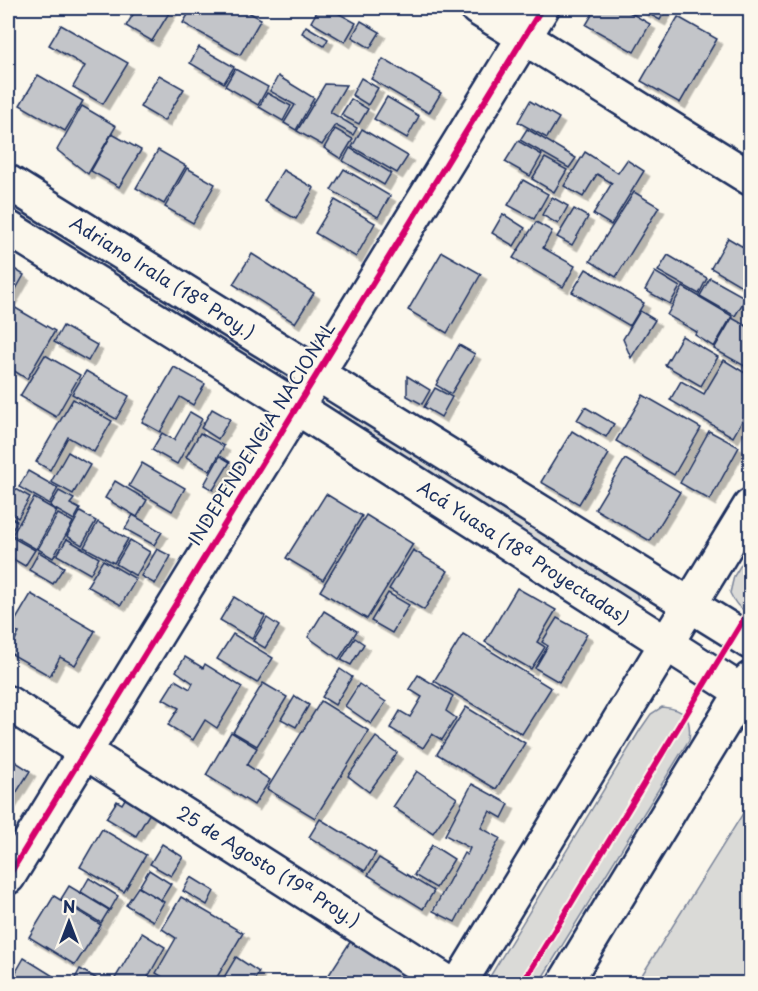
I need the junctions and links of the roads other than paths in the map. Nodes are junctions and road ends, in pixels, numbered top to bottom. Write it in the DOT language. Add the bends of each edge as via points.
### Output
graph roads {
  1 [pos="477,8"];
  2 [pos="542,8"];
  3 [pos="524,37"];
  4 [pos="750,178"];
  5 [pos="8,182"];
  6 [pos="8,228"];
  7 [pos="316,375"];
  8 [pos="296,407"];
  9 [pos="750,506"];
  10 [pos="690,605"];
  11 [pos="750,642"];
  12 [pos="667,645"];
  13 [pos="748,690"];
  14 [pos="8,703"];
  15 [pos="85,751"];
  16 [pos="8,877"];
  17 [pos="450,984"];
  18 [pos="459,984"];
  19 [pos="564,984"];
  1 -- 3 [label="street"];
  2 -- 3 [label="street, INDEPENDENCIA NACIONAL"];
  3 -- 4 [label="street"];
  3 -- 7 [label="street, INDEPENDENCIA NACIONAL"];
  5 -- 7 [label="street, Adriano Irala (18ª Proy.)"];
  6 -- 8 [label="street"];
  7 -- 8 [label="street, INDEPENDENCIA NACIONAL"];
  7 -- 10 [label="street"];
  8 -- 12 [label="street, Acá Yuasa (18ª Proyectadas)"];
  8 -- 15 [label="street, INDEPENDENCIA NACIONAL"];
  9 -- 10 [label="street"];
  10 -- 11 [label="street"];
  10 -- 12 [label="street"];
  12 -- 13 [label="street, Acá Yuasa (18ª Proyectadas)"];
  12 -- 18 [label="street"];
  13 -- 19 [label="street"];
  14 -- 15 [label="street, 25 de Agosto (19ª Proy.)"];
  15 -- 16 [label="street, INDEPENDENCIA NACIONAL"];
  15 -- 17 [label="street, 25 de Agosto (19ª Proy.)"];
}
